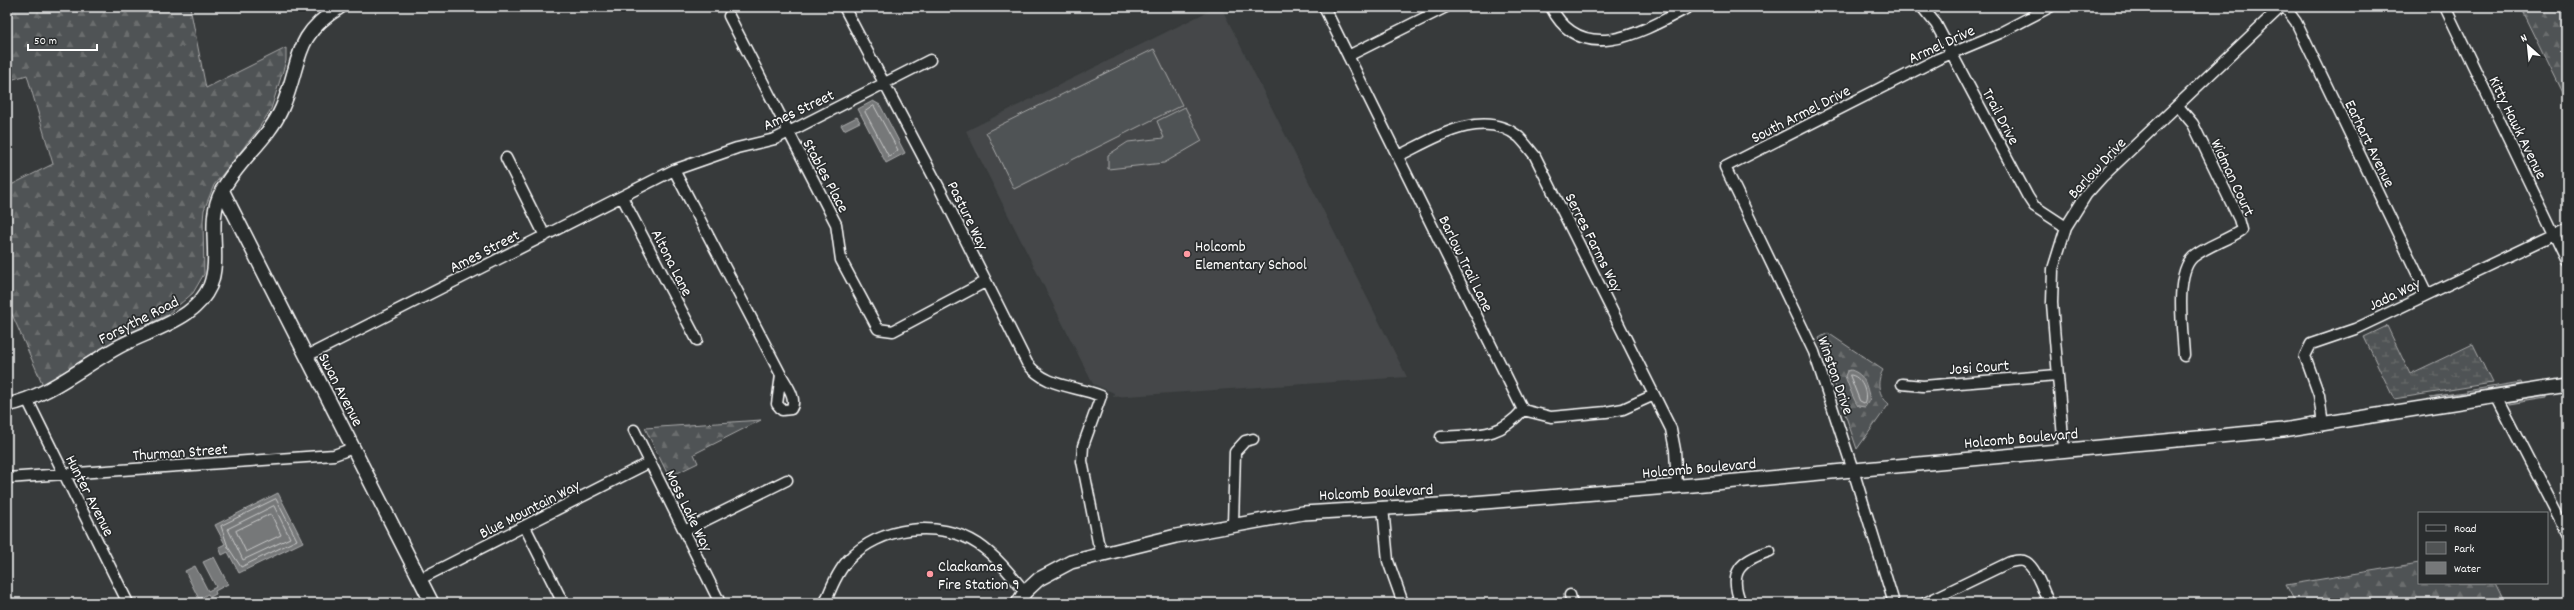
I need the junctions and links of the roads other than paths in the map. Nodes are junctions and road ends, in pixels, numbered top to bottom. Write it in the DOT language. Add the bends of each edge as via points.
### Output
graph roads {
  1 [pos="340,7"];
  2 [pos="844,7"];
  3 [pos="1324,7"];
  4 [pos="1446,7"];
  5 [pos="1551,7"];
  6 [pos="1689,7"];
  7 [pos="1922,7"];
  8 [pos="2050,7"];
  9 [pos="2281,7"];
  10 [pos="2285,7"];
  11 [pos="2445,7"];
  12 [pos="729,16"];
  13 [pos="1952,53"];
  14 [pos="1348,56"];
  15 [pos="930,60"];
  16 [pos="883,84"];
  17 [pos="1888,85"];
  18 [pos="2178,106"];
  19 [pos="788,132"];
  20 [pos="1398,156"];
  21 [pos="506,158"];
  22 [pos="1725,168"];
  23 [pos="674,170"];
  24 [pos="222,190"];
  25 [pos="622,197"];
  26 [pos="2066,227"];
  27 [pos="2567,228"];
  28 [pos="2554,234"];
  29 [pos="545,236"];
  30 [pos="2567,261"];
  31 [pos="985,282"];
  32 [pos="2427,294"];
  33 [pos="697,340"];
  34 [pos="306,356"];
  35 [pos="2184,356"];
  36 [pos="781,374"];
  37 [pos="2057,376"];
  38 [pos="1902,384"];
  39 [pos="2567,385"];
  40 [pos="1654,395"];
  41 [pos="2496,396"];
  42 [pos="28,399"];
  43 [pos="7,405"];
  44 [pos="1523,410"];
  45 [pos="2323,425"];
  46 [pos="634,430"];
  47 [pos="1441,437"];
  48 [pos="1253,439"];
  49 [pos="353,448"];
  50 [pos="2064,450"];
  51 [pos="650,462"];
  52 [pos="1854,470"];
  53 [pos="63,475"];
  54 [pos="7,478"];
  55 [pos="787,480"];
  56 [pos="1677,486"];
  57 [pos="1383,508"];
  58 [pos="1233,525"];
  59 [pos="525,527"];
  60 [pos="684,531"];
  61 [pos="2567,534"];
  62 [pos="1770,551"];
  63 [pos="1103,554"];
  64 [pos="420,579"];
  65 [pos="1022,598"];
  66 [pos="128,603"];
  67 [pos="432,603"];
  68 [pos="563,603"];
  69 [pos="720,603"];
  70 [pos="825,603"];
  71 [pos="1403,603"];
  72 [pos="1741,603"];
  73 [pos="1894,603"];
  74 [pos="1925,603"];
  75 [pos="2049,603"];
  1 -- 24 [label="street, Forsythe Road" via="316,24 306,36 299,51 287,95 275,122"];
  2 -- 16 [label="street, Pasture Way"];
  3 -- 14 [label="street, Barlow Trail Lane"];
  4 -- 14 [label="street"];
  5 -- 6 [label="street" via="1561,21 1581,36 1604,41 1628,37"];
  7 -- 13 [label="street, Trail Drive" via="1936,24"];
  8 -- 13 [label="street, Armel Drive" via="2000,33"];
  9 -- 18 [label="street, Barlow Drive"];
  10 -- 32 [label="street, Earhart Avenue" via="2296,22"];
  11 -- 28 [label="street, Kitty Hawk Avenue"];
  12 -- 19 [label="street, Stables Place"];
  13 -- 17 [label="street, Armel Drive"];
  13 -- 26 [label="street, Trail Drive" via="2028,197 2034,206"];
  14 -- 20 [label="street, Barlow Trail Lane"];
  15 -- 16 [label="street, Ames Street"];
  16 -- 19 [label="street, Ames Street"];
  16 -- 31 [label="street, Pasture Way" via="941,191"];
  17 -- 22 [label="street, South Armel Drive"];
  18 -- 26 [label="street, Barlow Drive" via="2086,195"];
  18 -- 35 [label="street, Widman Court" via="2193,124 2242,230 2200,253 2186,265 2182,288"];
  19 -- 23 [label="street, Ames Street" via="775,139 737,148"];
  19 -- 31 [label="street, Stables Place" via="836,224 841,260 878,329 893,331"];
  20 -- 40 [label="street, Serres Farms Way" via="1461,127 1480,125 1499,128 1518,137 1535,156"];
  20 -- 44 [label="street, Barlow Trail Lane"];
  21 -- 29 [label="street"];
  22 -- 52 [label="street, Winston Drive" via="1808,338"];
  23 -- 25 [label="street, Ames Street"];
  23 -- 36 [label="street"];
  24 -- 34 [label="street, Swan Avenue"];
  24 -- 42 [label="street, Forsythe Road" via="214,214 213,276 206,293 196,306 175,321 121,345"];
  25 -- 29 [label="street, Ames Street"];
  25 -- 33 [label="street, Altona Lane"];
  26 -- 37 [label="street, Barlow Drive" via="2056,254 2051,285"];
  27 -- 28 [label="street, Jada Way"];
  28 -- 30 [label="street, Kitty Hawk Avenue"];
  28 -- 32 [label="street, Jada Way"];
  29 -- 34 [label="street, Ames Street"];
  31 -- 63 [label="street, Pasture Way" via="1027,363 1036,374 1054,384 1083,389 1101,396 1083,446 1082,461 1098,542"];
  32 -- 45 [label="street, Jada Way" via="2355,329 2318,340 2307,348 2306,364 2320,395"];
  34 -- 49 [label="street, Swan Avenue"];
  37 -- 38 [label="street, Josi Court" via="1923,386"];
  37 -- 50 [label="street, Barlow Drive"];
  39 -- 41 [label="street, Holcomb Boulevard"];
  40 -- 44 [label="street" via="1623,409 1606,412 1551,417"];
  40 -- 56 [label="street, Serres Farms Way" via="1671,429"];
  41 -- 45 [label="street, Holcomb Boulevard"];
  41 -- 61 [label="street"];
  42 -- 43 [label="street, Forsythe Road"];
  42 -- 53 [label="street, Hunter Avenue"];
  44 -- 47 [label="street" via="1511,424 1498,432"];
  45 -- 50 [label="street, Holcomb Boulevard"];
  46 -- 51 [label="street, Moss Lake Way"];
  48 -- 58 [label="street" via="1245,441 1235,452"];
  49 -- 53 [label="street, Thurman Street" via="334,455"];
  49 -- 64 [label="street, Swan Avenue"];
  50 -- 52 [label="street, Holcomb Boulevard"];
  51 -- 59 [label="street, Blue Mountain Way"];
  51 -- 60 [label="street, Moss Lake Way"];
  52 -- 56 [label="street, Holcomb Boulevard"];
  52 -- 73 [label="street, Winston Drive"];
  53 -- 54 [label="street, Thurman Street"];
  53 -- 66 [label="street, Hunter Avenue"];
  55 -- 60 [label="street"];
  56 -- 57 [label="street, Holcomb Boulevard"];
  57 -- 58 [label="street, Holcomb Boulevard" via="1303,513"];
  57 -- 71 [label="street" via="1388,561"];
  58 -- 63 [label="street, Holcomb Boulevard"];
  59 -- 64 [label="street, Blue Mountain Way"];
  59 -- 68 [label="street"];
  60 -- 69 [label="street, Moss Lake Way"];
  62 -- 72 [label="street" via="1746,560 1741,567 1736,584"];
  63 -- 65 [label="street, Holcomb Boulevard" via="1082,558 1054,569"];
  64 -- 67 [label="street, Swan Avenue"];
  65 -- 70 [label="street" via="999,562 978,544 951,533 918,530 890,534 863,548 841,569"];
  74 -- 75 [label="street" via="2010,562 2026,562"];
}
